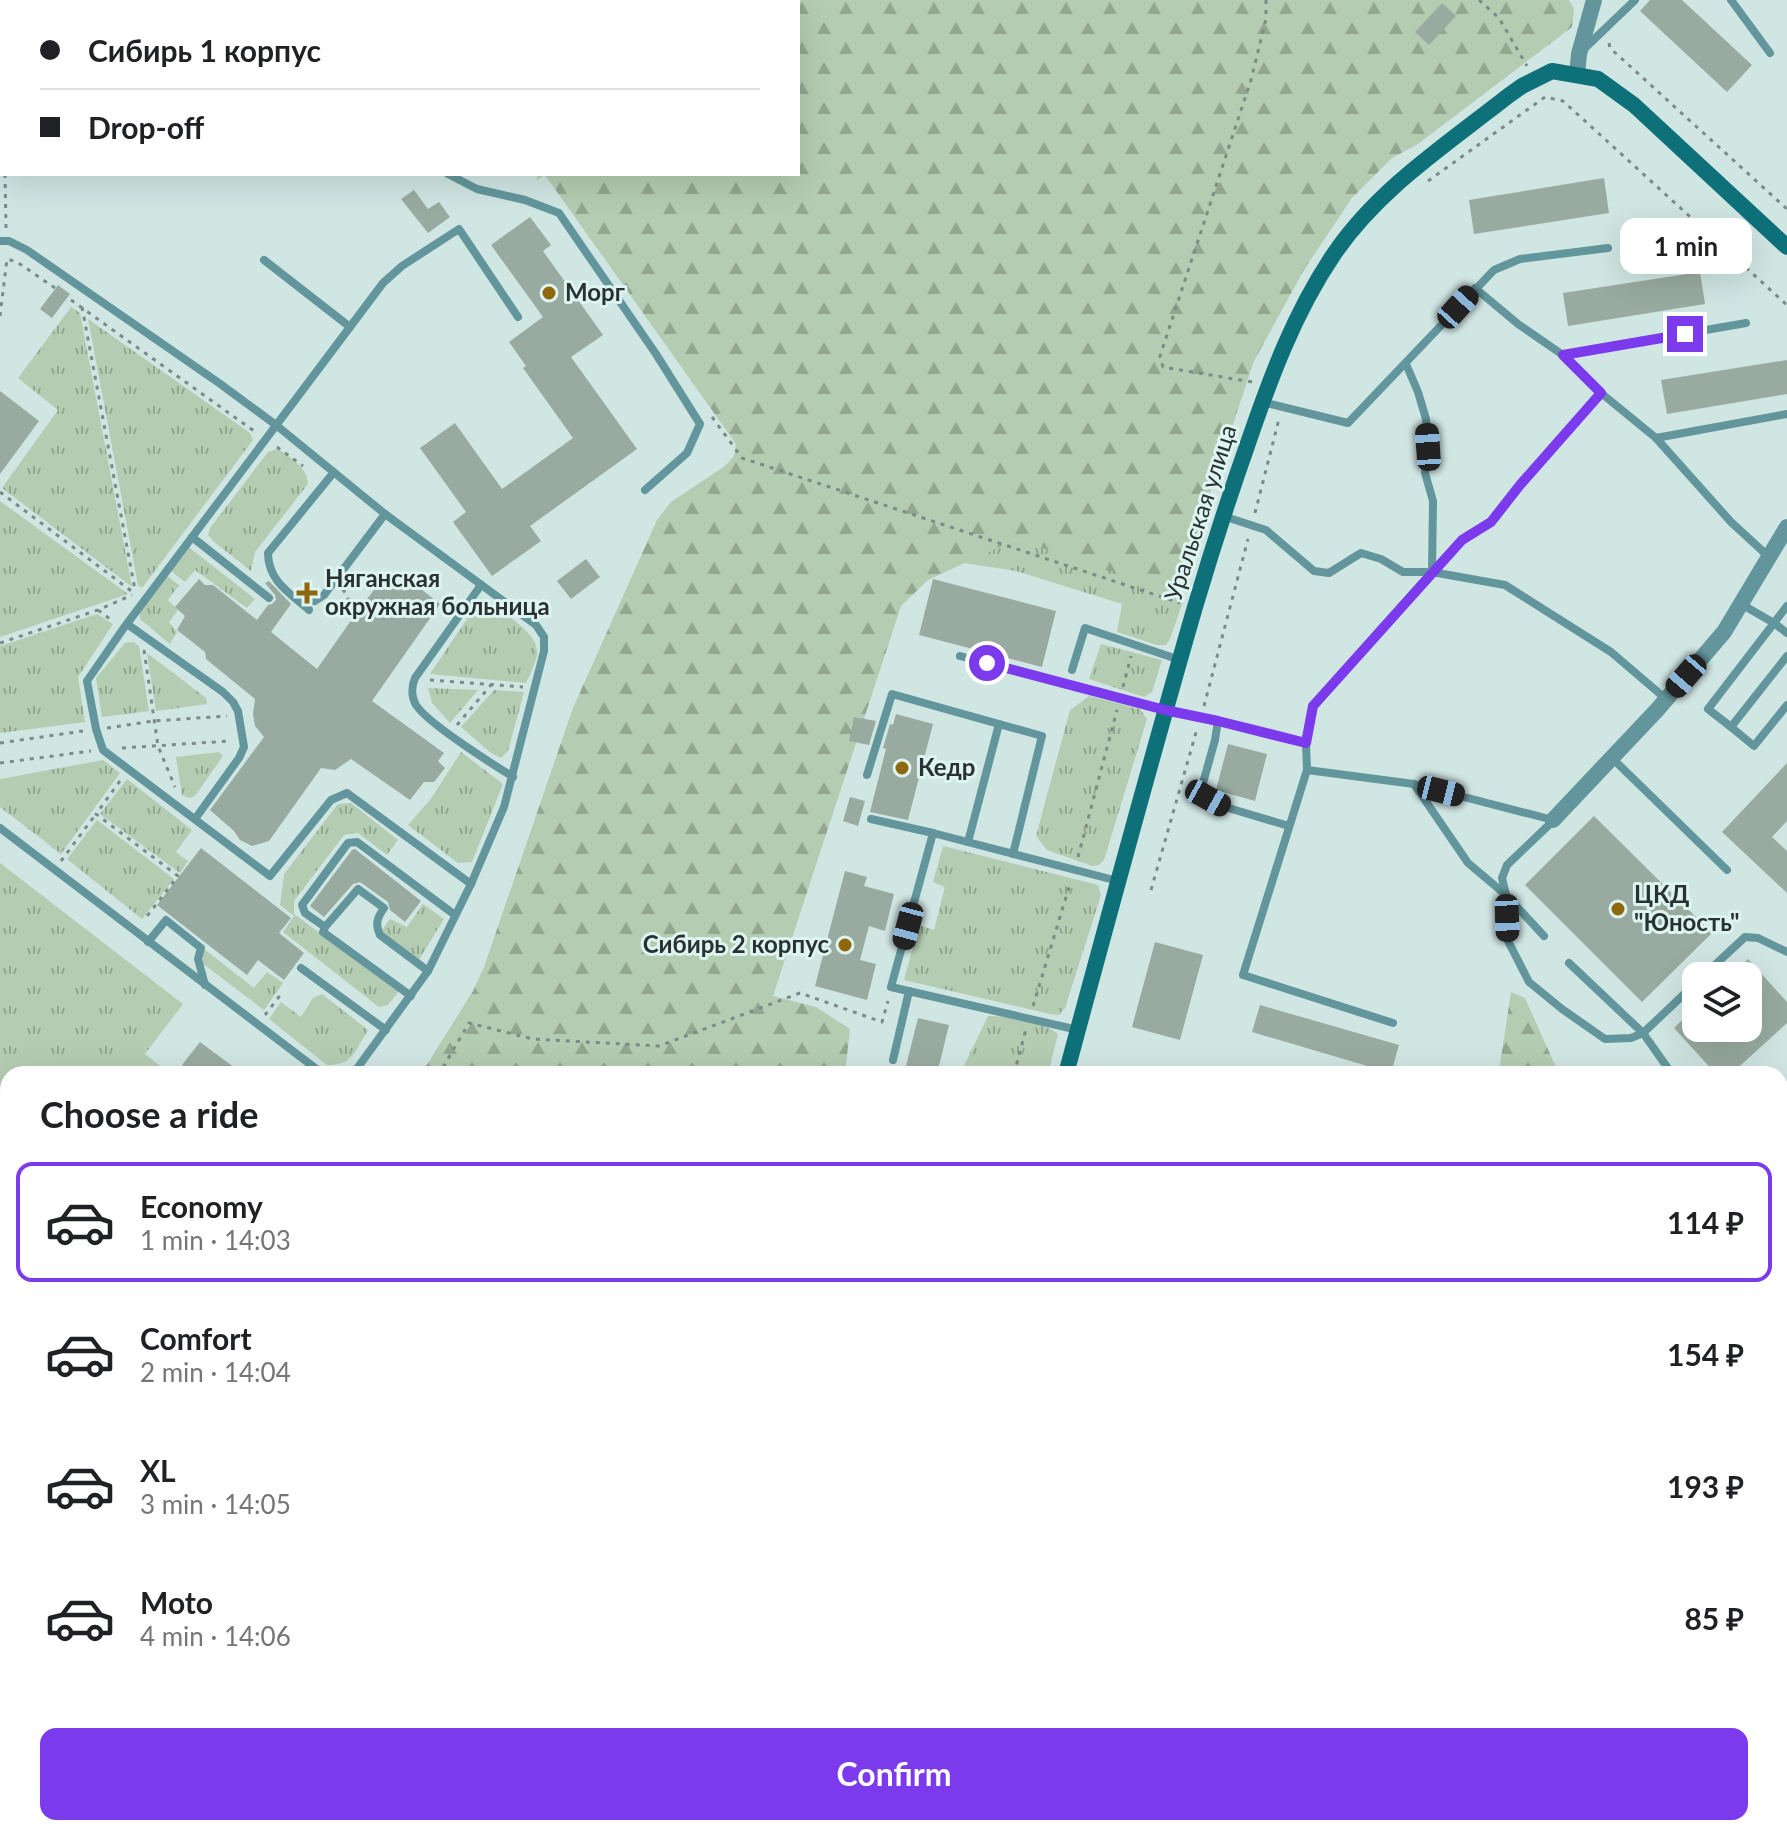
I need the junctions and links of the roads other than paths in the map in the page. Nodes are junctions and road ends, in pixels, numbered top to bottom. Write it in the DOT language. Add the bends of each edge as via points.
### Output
graph roads {
  1 [pos="1594,0"];
  2 [pos="1635,0"];
  3 [pos="1731,0"];
  4 [pos="1770,53"];
  5 [pos="1579,54"];
  6 [pos="1577,75"];
  7 [pos="452,176"];
  8 [pos="3,241"];
  9 [pos="1787,247"];
  10 [pos="1608,248"];
  11 [pos="264,260"];
  12 [pos="1475,288"];
  13 [pos="518,317"];
  14 [pos="1746,323"];
  15 [pos="350,327"];
  16 [pos="1563,355"];
  17 [pos="1406,364"];
  18 [pos="1601,393"];
  19 [pos="1262,402"];
  20 [pos="1787,414"];
  21 [pos="276,425"];
  22 [pos="1656,438"];
  23 [pos="334,472"];
  24 [pos="645,490"];
  25 [pos="385,514"];
  26 [pos="1223,516"];
  27 [pos="1787,527"];
  28 [pos="192,537"];
  29 [pos="1770,557"];
  30 [pos="1432,572"];
  31 [pos="481,585"];
  32 [pos="269,598"];
  33 [pos="1741,604"];
  34 [pos="1787,606"];
  35 [pos="1774,623"];
  36 [pos="125,626"];
  37 [pos="1787,633"];
  38 [pos="960,656"];
  39 [pos="1787,656"];
  40 [pos="1180,660"];
  41 [pos="1072,670"];
  42 [pos="1666,699"];
  43 [pos="1787,705"];
  44 [pos="1165,710"];
  45 [pos="1218,721"];
  46 [pos="999,724"];
  47 [pos="1731,727"];
  48 [pos="1306,743"];
  49 [pos="1612,758"];
  50 [pos="1307,770"];
  51 [pos="867,775"];
  52 [pos="513,777"];
  53 [pos="1414,784"];
  54 [pos="195,819"];
  55 [pos="871,819"];
  56 [pos="1553,820"];
  57 [pos="1289,826"];
  58 [pos="0,828"];
  59 [pos="933,833"];
  60 [pos="968,842"];
  61 [pos="1013,854"];
  62 [pos="1727,870"];
  63 [pos="1119,881"];
  64 [pos="471,884"];
  65 [pos="1506,895"];
  66 [pos="455,915"];
  67 [pos="325,927"];
  68 [pos="1544,936"];
  69 [pos="148,942"];
  70 [pos="1787,952"];
  71 [pos="1718,962"];
  72 [pos="1569,963"];
  73 [pos="301,968"];
  74 [pos="428,971"];
  75 [pos="205,985"];
  76 [pos="909,991"];
  77 [pos="411,996"];
  78 [pos="1682,996"];
  79 [pos="1393,1023"];
  80 [pos="386,1030"];
  81 [pos="1078,1030"];
  82 [pos="1643,1033"];
  83 [pos="893,1060"];
  84 [pos="312,1066"];
  85 [pos="359,1066"];
  86 [pos="1068,1066"];
  87 [pos="1666,1066"];
  1 -- 5 [label="street"];
  2 -- 5 [label="lane"];
  3 -- 4 [label="lane"];
  5 -- 6 [label="street"];
  6 -- 9 [label="street" via="1598,79 1634,105"];
  6 -- 19 [label="street, Уральская улица" via="1544,75 1515,91 1399,182 1357,223 1293,326"];
  7 -- 24 [label="lane" via="477,189 559,213 700,424 687,453"];
  8 -- 21 [label="lane" via="19,245"];
  10 -- 12 [label="lane" via="1520,259 1494,270"];
  11 -- 15 [label="lane"];
  12 -- 16 [label="lane"];
  12 -- 17 [label="lane"];
  13 -- 15 [label="lane" via="459,229 383,283"];
  14 -- 16 [label="lane"];
  15 -- 21 [label="lane"];
  16 -- 18 [label="lane"];
  17 -- 19 [label="lane" via="1348,423"];
  17 -- 30 [label="lane" via="1426,419"];
  18 -- 22 [label="lane"];
  18 -- 30 [label="lane" via="1491,522 1462,540"];
  19 -- 26 [label="street, Уральская улица"];
  20 -- 22 [label="lane"];
  21 -- 23 [label="lane"];
  21 -- 28 [label="lane"];
  22 -- 29 [label="lane"];
  23 -- 25 [label="lane"];
  23 -- 25 [label="lane" via="268,553 274,578 309,610 306,602 324,595"];
  25 -- 31 [label="lane"];
  26 -- 30 [label="lane" via="1266,530 1314,571 1329,573 1361,553 1403,572"];
  26 -- 40 [label="street, Уральская улица"];
  27 -- 29 [label="street"];
  28 -- 32 [label="lane"];
  28 -- 36 [label="lane"];
  29 -- 33 [label="street"];
  30 -- 42 [label="lane" via="1505,585 1611,652"];
  30 -- 48 [label="lane" via="1313,706"];
  31 -- 52 [label="lane" via="536,625 544,637"];
  31 -- 52 [label="lane" via="412,686 421,711"];
  33 -- 35 [label="lane"];
  33 -- 42 [label="street" via="1724,632"];
  34 -- 35 [label="lane"];
  35 -- 37 [label="lane"];
  35 -- 47 [label="lane" via="1708,709"];
  36 -- 54 [label="lane" via="87,681 103,750"];
  36 -- 54 [label="lane" via="223,692 239,715 244,747"];
  38 -- 44 [label="lane"];
  39 -- 47 [label="lane"];
  40 -- 41 [label="lane" via="1085,628"];
  40 -- 44 [label="street, Уральская улица"];
  42 -- 49 [label="street"];
  43 -- 47 [label="lane" via="1754,746"];
  44 -- 45 [label="lane"];
  44 -- 63 [label="street, Уральская улица"];
  45 -- 48 [label="lane"];
  45 -- 57 [label="lane" via="1203,783 1208,798"];
  46 -- 51 [label="lane" via="892,694"];
  46 -- 60 [label="lane"];
  46 -- 61 [label="lane" via="1042,736"];
  48 -- 50 [label="lane"];
  49 -- 56 [label="street"];
  49 -- 62 [label="lane"];
  50 -- 53 [label="lane"];
  50 -- 57 [label="lane"];
  52 -- 64 [label="lane"];
  53 -- 56 [label="lane"];
  53 -- 65 [label="lane" via="1468,863"];
  54 -- 64 [label="lane" via="270,876 331,800 347,793"];
  55 -- 59 [label="lane"];
  56 -- 65 [label="lane" via="1507,865 1502,878"];
  57 -- 79 [label="lane" via="1243,975"];
  58 -- 69 [label="lane"];
  59 -- 60 [label="lane"];
  59 -- 76 [label="lane" via="891,987"];
  60 -- 61 [label="lane"];
  61 -- 63 [label="lane"];
  63 -- 81 [label="street, Уральская улица"];
  64 -- 66 [label="lane"];
  65 -- 68 [label="lane"];
  65 -- 82 [label="lane" via="1508,941 1529,982 1605,1039"];
  66 -- 67 [label="lane" via="357,842 348,843 302,905"];
  66 -- 74 [label="lane"];
  67 -- 74 [label="lane" via="358,889 384,908 378,917 380,935"];
  67 -- 77 [label="lane" via="323,932"];
  69 -- 75 [label="lane"];
  69 -- 75 [label="lane" via="166,920 201,948 198,959"];
  70 -- 71 [label="lane" via="1745,937"];
  72 -- 82 [label="lane"];
  73 -- 80 [label="lane"];
  74 -- 77 [label="lane"];
  75 -- 84 [label="lane"];
  76 -- 81 [label="lane"];
  76 -- 83 [label="lane"];
  77 -- 80 [label="lane"];
  78 -- 82 [label="lane"];
  80 -- 85 [label="lane"];
  81 -- 86 [label="street, Уральская улица"];
  82 -- 87 [label="lane"];
}
